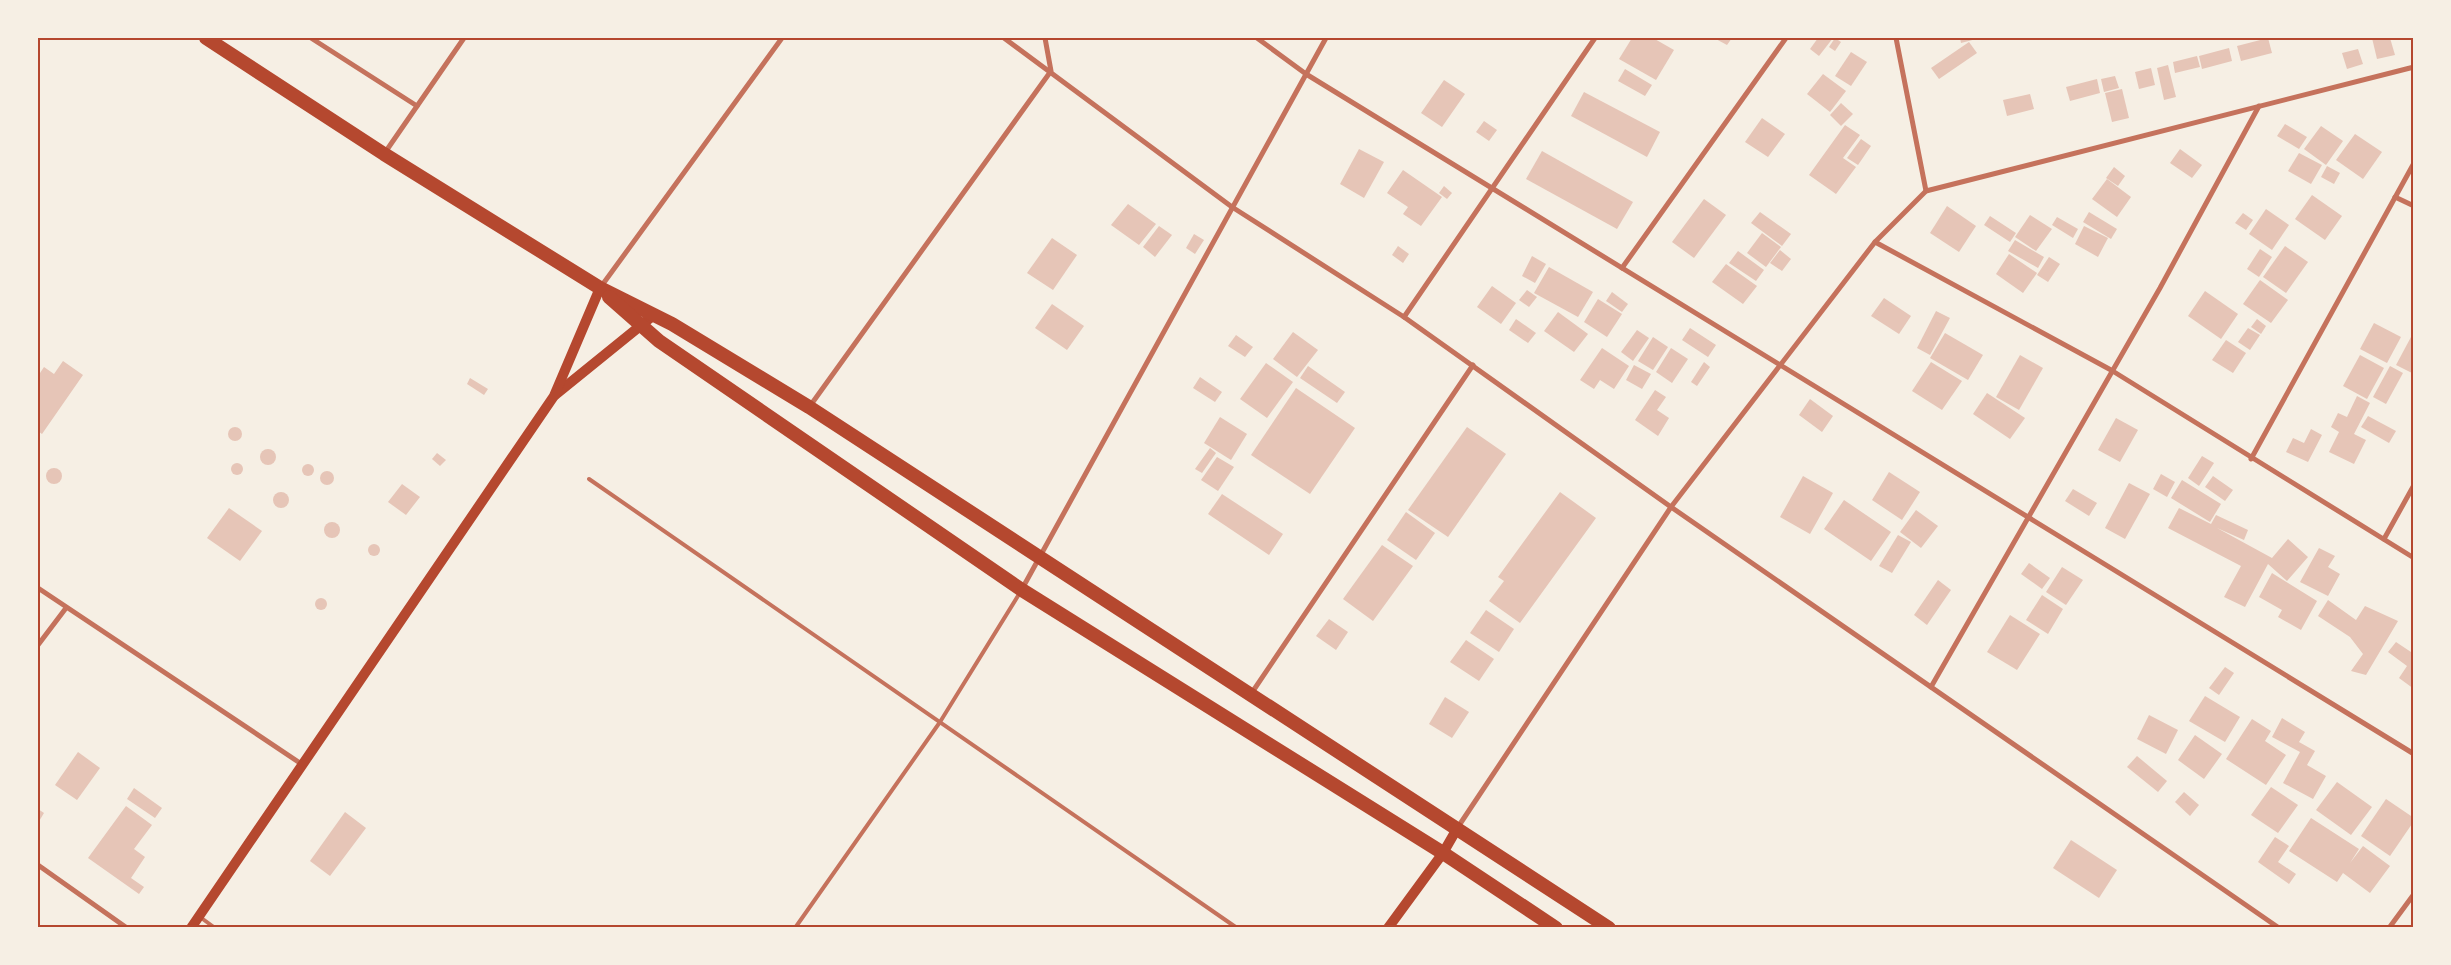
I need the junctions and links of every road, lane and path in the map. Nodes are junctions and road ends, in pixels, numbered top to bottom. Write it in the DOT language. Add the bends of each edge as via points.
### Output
graph roads {
  1 [pos="206,38"];
  2 [pos="311,38"];
  3 [pos="464,38"];
  4 [pos="782,38"];
  5 [pos="1004,38"];
  6 [pos="1046,38"];
  7 [pos="1257,38"];
  8 [pos="1326,38"];
  9 [pos="1595,38"];
  10 [pos="1786,38"];
  11 [pos="1896,38"];
  12 [pos="2414,67"];
  13 [pos="1051,70"];
  14 [pos="1306,74"];
  15 [pos="417,106"];
  16 [pos="2259,106"];
  17 [pos="384,154"];
  18 [pos="2414,163"];
  19 [pos="1492,188"];
  20 [pos="1926,191"];
  21 [pos="2395,197"];
  22 [pos="2414,206"];
  23 [pos="1232,207"];
  24 [pos="1874,242"];
  25 [pos="1622,268"];
  26 [pos="600,288"];
  27 [pos="655,314"];
  28 [pos="1404,317"];
  29 [pos="641,327"];
  30 [pos="1473,365"];
  31 [pos="1780,365"];
  32 [pos="2111,370"];
  33 [pos="554,396"];
  34 [pos="809,407"];
  35 [pos="2251,459"];
  36 [pos="589,479"];
  37 [pos="2414,485"];
  38 [pos="1671,507"];
  39 [pos="2028,517"];
  40 [pos="2384,539"];
  41 [pos="1039,558"];
  42 [pos="2414,558"];
  43 [pos="38,588"];
  44 [pos="1022,590"];
  45 [pos="66,608"];
  46 [pos="38,645"];
  47 [pos="1931,686"];
  48 [pos="1251,695"];
  49 [pos="940,722"];
  50 [pos="2414,754"];
  51 [pos="303,766"];
  52 [pos="1458,827"];
  53 [pos="1443,854"];
  54 [pos="38,865"];
  55 [pos="2414,894"];
  56 [pos="199,916"];
  57 [pos="126,928"];
  58 [pos="191,928"];
  59 [pos="215,928"];
  60 [pos="795,928"];
  61 [pos="1237,928"];
  62 [pos="1388,928"];
  63 [pos="1556,928"];
  64 [pos="1609,928"];
  65 [pos="2279,928"];
  66 [pos="2389,928"];
  1 -- 17 [label="highway"];
  2 -- 15 [label="street"];
  3 -- 15 [label="street"];
  4 -- 26 [label="street"];
  5 -- 13 [label="street"];
  6 -- 13 [label="street"];
  7 -- 14 [label="street"];
  8 -- 14 [label="street"];
  9 -- 19 [label="street"];
  10 -- 25 [label="street"];
  11 -- 20 [label="street"];
  12 -- 16 [label="street"];
  13 -- 23 [label="street"];
  13 -- 34 [label="street"];
  14 -- 19 [label="street"];
  14 -- 23 [label="street"];
  15 -- 17 [label="street"];
  16 -- 20 [label="street"];
  16 -- 32 [label="street" via="2201,215"];
  17 -- 26 [label="highway"];
  18 -- 21 [label="street"];
  19 -- 25 [label="street"];
  19 -- 28 [label="street"];
  20 -- 24 [label="street"];
  21 -- 22 [label="street"];
  21 -- 35 [label="street"];
  23 -- 28 [label="street"];
  23 -- 41 [label="street"];
  24 -- 31 [label="street"];
  24 -- 32 [label="street"];
  25 -- 31 [label="street"];
  26 -- 27 [label="highway"];
  26 -- 29 [label="highway"];
  26 -- 33 [label="main road"];
  27 -- 29 [label="main road"];
  27 -- 34 [label="highway"];
  28 -- 30 [label="street"];
  29 -- 33 [label="main road"];
  29 -- 44 [label="highway"];
  30 -- 38 [label="street"];
  30 -- 48 [label="street"];
  31 -- 38 [label="street"];
  31 -- 39 [label="street"];
  32 -- 35 [label="street"];
  32 -- 39 [label="street"];
  33 -- 51 [label="main road"];
  34 -- 41 [label="highway"];
  35 -- 40 [label="street"];
  36 -- 49 [label="lane"];
  37 -- 40 [label="street"];
  38 -- 47 [label="street"];
  38 -- 52 [label="street"];
  39 -- 47 [label="street"];
  39 -- 50 [label="street"];
  40 -- 42 [label="street"];
  41 -- 44 [label="street"];
  41 -- 48 [label="highway"];
  43 -- 45 [label="street"];
  44 -- 49 [label="lane"];
  44 -- 53 [label="highway"];
  45 -- 46 [label="street"];
  45 -- 51 [label="street"];
  47 -- 65 [label="street"];
  48 -- 52 [label="highway"];
  49 -- 60 [label="lane"];
  49 -- 61 [label="lane"];
  51 -- 56 [label="main road"];
  52 -- 53 [label="main road"];
  52 -- 64 [label="highway"];
  53 -- 62 [label="main road"];
  53 -- 63 [label="highway"];
  54 -- 57 [label="street"];
  55 -- 66 [label="street"];
  56 -- 58 [label="main road"];
  56 -- 59 [label="lane"];
}
